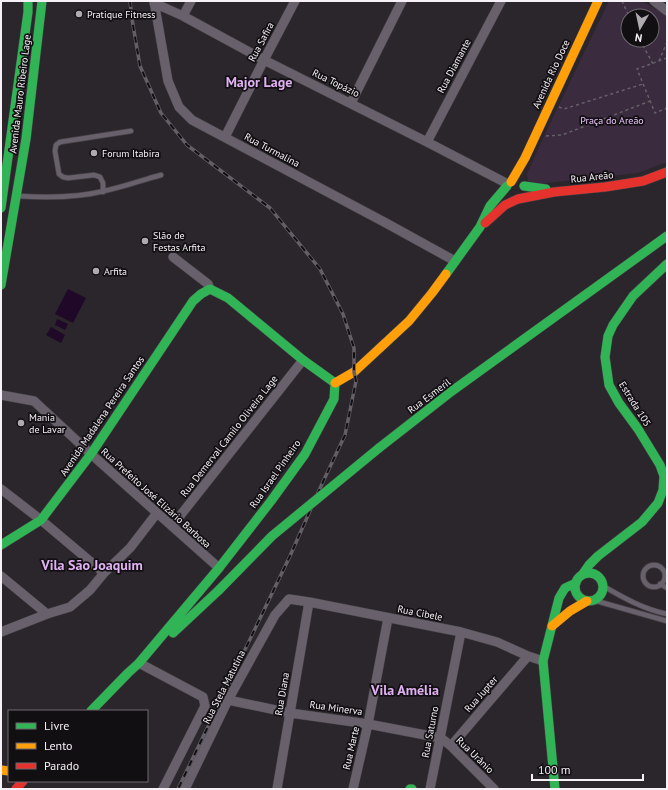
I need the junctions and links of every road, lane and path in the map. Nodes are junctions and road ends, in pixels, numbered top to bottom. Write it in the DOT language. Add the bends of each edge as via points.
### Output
graph roads {
  1 [pos="28,1"];
  2 [pos="42,1"];
  3 [pos="191,1"];
  4 [pos="295,1"];
  5 [pos="402,1"];
  6 [pos="501,1"];
  7 [pos="598,1"];
  8 [pos="654,1"];
  9 [pos="154,3"];
  10 [pos="667,11"];
  11 [pos="183,16"];
  12 [pos="667,42"];
  13 [pos="644,48"];
  14 [pos="667,58"];
  15 [pos="264,60"];
  16 [pos="659,62"];
  17 [pos="653,64"];
  18 [pos="643,84"];
  19 [pos="650,102"];
  20 [pos="351,103"];
  21 [pos="549,104"];
  22 [pos="667,108"];
  23 [pos="131,131"];
  24 [pos="536,132"];
  25 [pos="225,137"];
  26 [pos="427,142"];
  27 [pos="525,158"];
  28 [pos="667,166"];
  29 [pos="667,172"];
  30 [pos="161,176"];
  31 [pos="509,184"];
  32 [pos="524,185"];
  33 [pos="103,192"];
  34 [pos="16,196"];
  35 [pos="518,199"];
  36 [pos="1,208"];
  37 [pos="480,227"];
  38 [pos="667,236"];
  39 [pos="173,257"];
  40 [pos="454,261"];
  41 [pos="667,264"];
  42 [pos="1,285"];
  43 [pos="210,289"];
  44 [pos="303,360"];
  45 [pos="335,383"];
  46 [pos="1,395"];
  47 [pos="91,454"];
  48 [pos="1,489"];
  49 [pos="157,513"];
  50 [pos="42,520"];
  51 [pos="172,526"];
  52 [pos="1,545"];
  53 [pos="608,549"];
  54 [pos="219,568"];
  55 [pos="104,573"];
  56 [pos="582,575"];
  57 [pos="1,576"];
  58 [pos="576,582"];
  59 [pos="602,583"];
  60 [pos="660,584"];
  61 [pos="667,588"];
  62 [pos="288,600"];
  63 [pos="590,600"];
  64 [pos="309,602"];
  65 [pos="47,614"];
  66 [pos="667,614"];
  67 [pos="388,618"];
  68 [pos="667,621"];
  69 [pos="552,626"];
  70 [pos="1,632"];
  71 [pos="461,632"];
  72 [pos="528,656"];
  73 [pos="543,661"];
  74 [pos="139,663"];
  75 [pos="228,700"];
  76 [pos="91,710"];
  77 [pos="290,713"];
  78 [pos="368,724"];
  79 [pos="440,738"];
  80 [pos="451,746"];
  81 [pos="163,789"];
  82 [pos="186,789"];
  83 [pos="277,789"];
  84 [pos="353,789"];
  85 [pos="430,789"];
  86 [pos="494,789"];
  87 [pos="555,789"];
  1 -- 36 [label="street, Avenida Mauro Ribeiro Lage"];
  2 -- 34 [label="street, Avenida Mauro Ribeiro Lage" via="26,139"];
  3 -- 11 [label="street"];
  4 -- 15 [label="street, Rua Safira"];
  5 -- 20 [label="street"];
  6 -- 26 [label="street, Rua Diamante"];
  7 -- 21 [label="street, Avenida Rio Doce"];
  8 -- 10 [label="street"];
  9 -- 11 [label="street, Rua Topázio"];
  9 -- 25 [label="street, Rua Turmalina" via="168,81 179,107 192,120"];
  11 -- 15 [label="street, Rua Topázio"];
  12 -- 16 [label="path"];
  13 -- 17 [label="path"];
  14 -- 16 [label="path"];
  15 -- 20 [label="street, Rua Topázio"];
  15 -- 25 [label="street, Rua Safira"];
  16 -- 17 [label="path"];
  17 -- 18 [label="path" via="637,69"];
  18 -- 19 [label="path"];
  18 -- 21 [label="path" via="564,109"];
  19 -- 22 [label="path" via="655,113"];
  19 -- 24 [label="path" via="562,135 544,136"];
  20 -- 26 [label="street, Rua Topázio"];
  21 -- 24 [label="street, Avenida Rio Doce"];
  23 -- 33 [label="lane" via="60,142 56,145 59,174 68,178 94,175 100,177"];
  24 -- 27 [label="street, Avenida Rio Doce"];
  25 -- 40 [label="street, Rua Turmalina"];
  26 -- 31 [label="street, Rua Topázio"];
  27 -- 31 [label="street, Avenida Rio Doce"];
  27 -- 32 [label="street, Avenida Rio Doce" via="522,178"];
  28 -- 32 [label="street, Rua Areão" via="641,177 546,190"];
  29 -- 35 [label="street, Rua Areão" via="643,181"];
  30 -- 33 [label="lane"];
  31 -- 32 [label="street" via="517,181"];
  31 -- 35 [label="street" via="506,192 510,197"];
  31 -- 37 [label="street" via="490,206"];
  32 -- 35 [label="street" via="525,192"];
  33 -- 34 [label="lane" via="55,198"];
  34 -- 42 [label="street, Avenida Mauro Ribeiro Lage"];
  35 -- 37 [label="street" via="504,205"];
  37 -- 40 [label="street"];
  38 -- 74 [label="street, Rua Esmeril, bridge" via="452,391 379,448 272,536 219,590"];
  39 -- 43 [label="street" via="208,284"];
  40 -- 45 [label="street" via="409,321 354,372"];
  41 -- 53 [label="street, Estrada 105" via="634,296 608,336 606,366 609,385 660,465 664,476 664,490 658,503 642,522"];
  43 -- 44 [label="street" via="228,298"];
  43 -- 47 [label="street, Avenida Madalena Pereira Santos" via="193,301"];
  44 -- 45 [label="street"];
  44 -- 51 [label="street, Rua Demerval Camilo Oliveira Lage"];
  45 -- 54 [label="street, Rua Israel Pinheiro" via="334,399 305,454"];
  46 -- 47 [label="street, Rua Prefeito José Elizário Barbosa" via="34,401"];
  47 -- 49 [label="street, Rua Prefeito José Elizário Barbosa"];
  47 -- 50 [label="street, Avenida Madalena Pereira Santos"];
  48 -- 50 [label="street"];
  49 -- 51 [label="street, Rua Prefeito José Elizário Barbosa"];
  49 -- 55 [label="street" via="130,548"];
  50 -- 52 [label="street, Avenida Madalena Pereira Santos"];
  50 -- 55 [label="street"];
  51 -- 54 [label="street, Rua Prefeito José Elizário Barbosa"];
  53 -- 56 [label="street, Estrada 105" via="589,564"];
  53 -- 59 [label="street, Estrada 105" via="601,566"];
  54 -- 74 [label="street, Rua Israel Pinheiro"];
  55 -- 65 [label="street" via="90,590 70,607"];
  56 -- 58 [label="street"];
  56 -- 59 [label="street" via="596,575"];
  57 -- 65 [label="street"];
  58 -- 63 [label="street" via="577,594 582,599"];
  58 -- 69 [label="street" via="561,593"];
  59 -- 63 [label="street" via="599,597"];
  59 -- 66 [label="lane" via="630,602"];
  60 -- 60 [label="lane" via="664,576 661,568 656,565 647,568 643,575 646,583 652,586"];
  60 -- 61 [label="lane"];
  62 -- 64 [label="street, Rua Cibele"];
  62 -- 75 [label="street, Rua Stela Matutina" via="275,615"];
  63 -- 68 [label="lane"];
  63 -- 69 [label="street" via="570,611"];
  64 -- 67 [label="street, Rua Cibele"];
  64 -- 77 [label="street, Rua Diana"];
  65 -- 70 [label="street"];
  67 -- 71 [label="street, Rua Cibele"];
  67 -- 78 [label="street, Rua Marte"];
  69 -- 73 [label="street"];
  71 -- 72 [label="street, Rua Cibele" via="497,642"];
  71 -- 79 [label="street, Rua Saturno"];
  72 -- 73 [label="street, Rua Cibele"];
  72 -- 80 [label="street, Rua Jupter"];
  73 -- 87 [label="street"];
  74 -- 76 [label="street, Rua Israel Pinheiro"];
  74 -- 81 [label="street" via="203,697 205,706"];
  75 -- 77 [label="street, Rua Minerva"];
  75 -- 82 [label="street, Rua Stela Matutina"];
  77 -- 78 [label="street, Rua Minerva"];
  77 -- 83 [label="street, Rua Diana"];
  78 -- 79 [label="street, Rua Minerva"];
  78 -- 84 [label="street, Rua Marte"];
  79 -- 80 [label="street, Rua Urânio"];
  79 -- 85 [label="street, Rua Saturno"];
  80 -- 86 [label="street, Rua Urânio"];
}
